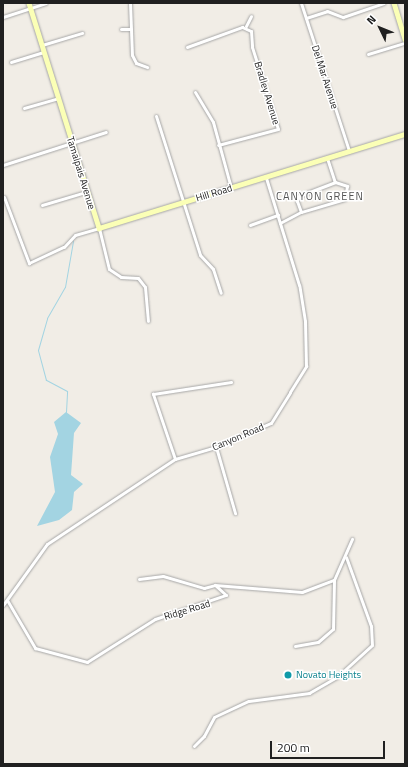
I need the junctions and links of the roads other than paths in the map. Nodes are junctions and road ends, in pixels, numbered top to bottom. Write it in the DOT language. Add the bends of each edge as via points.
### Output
graph roads {
  1 [pos="46,3"];
  2 [pos="130,3"];
  3 [pos="301,3"];
  4 [pos="384,3"];
  5 [pos="394,3"];
  6 [pos="29,5"];
  7 [pos="251,16"];
  8 [pos="3,17"];
  9 [pos="306,18"];
  10 [pos="246,26"];
  11 [pos="121,29"];
  12 [pos="131,29"];
  13 [pos="82,33"];
  14 [pos="405,39"];
  15 [pos="405,43"];
  16 [pos="42,45"];
  17 [pos="187,47"];
  18 [pos="44,52"];
  19 [pos="368,54"];
  20 [pos="11,62"];
  21 [pos="147,67"];
  22 [pos="195,92"];
  23 [pos="58,98"];
  24 [pos="24,108"];
  25 [pos="156,116"];
  26 [pos="106,132"];
  27 [pos="405,134"];
  28 [pos="72,145"];
  29 [pos="218,145"];
  30 [pos="349,151"];
  31 [pos="327,158"];
  32 [pos="3,165"];
  33 [pos="266,178"];
  34 [pos="335,182"];
  35 [pos="231,188"];
  36 [pos="86,192"];
  37 [pos="4,197"];
  38 [pos="183,202"];
  39 [pos="42,205"];
  40 [pos="301,212"];
  41 [pos="278,215"];
  42 [pos="280,224"];
  43 [pos="250,225"];
  44 [pos="99,228"];
  45 [pos="221,293"];
  46 [pos="148,321"];
  47 [pos="230,382"];
  48 [pos="216,447"];
  49 [pos="175,460"];
  50 [pos="235,513"];
  51 [pos="352,539"];
  52 [pos="346,557"];
  53 [pos="139,579"];
  54 [pos="334,580"];
  55 [pos="215,585"];
  56 [pos="7,600"];
  57 [pos="3,605"];
  58 [pos="295,646"];
  59 [pos="194,746"];
  1 -- 6 [label="street"];
  2 -- 12 [label="street"];
  3 -- 9 [label="street, Del Mar Avenue"];
  4 -- 9 [label="street" via="343,17 327,11"];
  5 -- 14 [label="street"];
  6 -- 8 [label="street"];
  6 -- 16 [label="street, Tamalpais Avenue"];
  7 -- 10 [label="street"];
  9 -- 30 [label="street, Del Mar Avenue"];
  10 -- 17 [label="street"];
  10 -- 29 [label="street, Bradley Avenue" via="251,31 252,47 278,129"];
  11 -- 12 [label="street"];
  12 -- 21 [label="street" via="136,63"];
  13 -- 16 [label="street"];
  15 -- 19 [label="street"];
  16 -- 18 [label="street, Tamalpais Avenue"];
  18 -- 20 [label="street"];
  18 -- 23 [label="street, Tamalpais Avenue"];
  22 -- 29 [label="street" via="212,122"];
  23 -- 24 [label="street"];
  23 -- 28 [label="street, Tamalpais Avenue"];
  25 -- 38 [label="street"];
  26 -- 28 [label="street"];
  27 -- 30 [label="street, Hill Road"];
  28 -- 32 [label="street"];
  28 -- 36 [label="street, Tamalpais Avenue"];
  29 -- 35 [label="street"];
  30 -- 31 [label="street, Hill Road"];
  31 -- 33 [label="street, Hill Road"];
  31 -- 34 [label="street"];
  33 -- 35 [label="street, Hill Road"];
  33 -- 41 [label="street, Canyon Road"];
  34 -- 40 [label="street" via="299,196 297,201"];
  34 -- 40 [label="street" via="347,186 346,199"];
  35 -- 38 [label="street, Hill Road"];
  36 -- 39 [label="street"];
  36 -- 44 [label="street, Tamalpais Avenue"];
  37 -- 44 [label="street, Hill Road" via="29,263 64,247 75,235"];
  38 -- 44 [label="street, Hill Road"];
  38 -- 45 [label="street" via="200,255 213,269"];
  40 -- 42 [label="street"];
  41 -- 42 [label="street, Canyon Road"];
  41 -- 43 [label="street"];
  42 -- 48 [label="street, Canyon Road" via="299,285 308,353 306,366 271,423"];
  44 -- 46 [label="street, Tamalpais Avenue" via="109,269 121,277 138,278 145,287"];
  47 -- 49 [label="street" via="153,394"];
  48 -- 49 [label="street, Canyon Road"];
  48 -- 50 [label="street"];
  49 -- 56 [label="street, Canyon Road" via="47,544"];
  51 -- 52 [label="street"];
  52 -- 54 [label="street"];
  52 -- 59 [label="street" via="371,626 372,645 337,677 308,693 249,701 214,717 204,736"];
  53 -- 55 [label="street" via="162,576 204,588"];
  54 -- 55 [label="street, Ridge Road" via="302,592"];
  54 -- 58 [label="street" via="333,629 318,642"];
  55 -- 56 [label="street, Ridge Road" via="226,595 155,619 87,662 35,648"];
  56 -- 57 [label="street, Canyon Road"];
}
